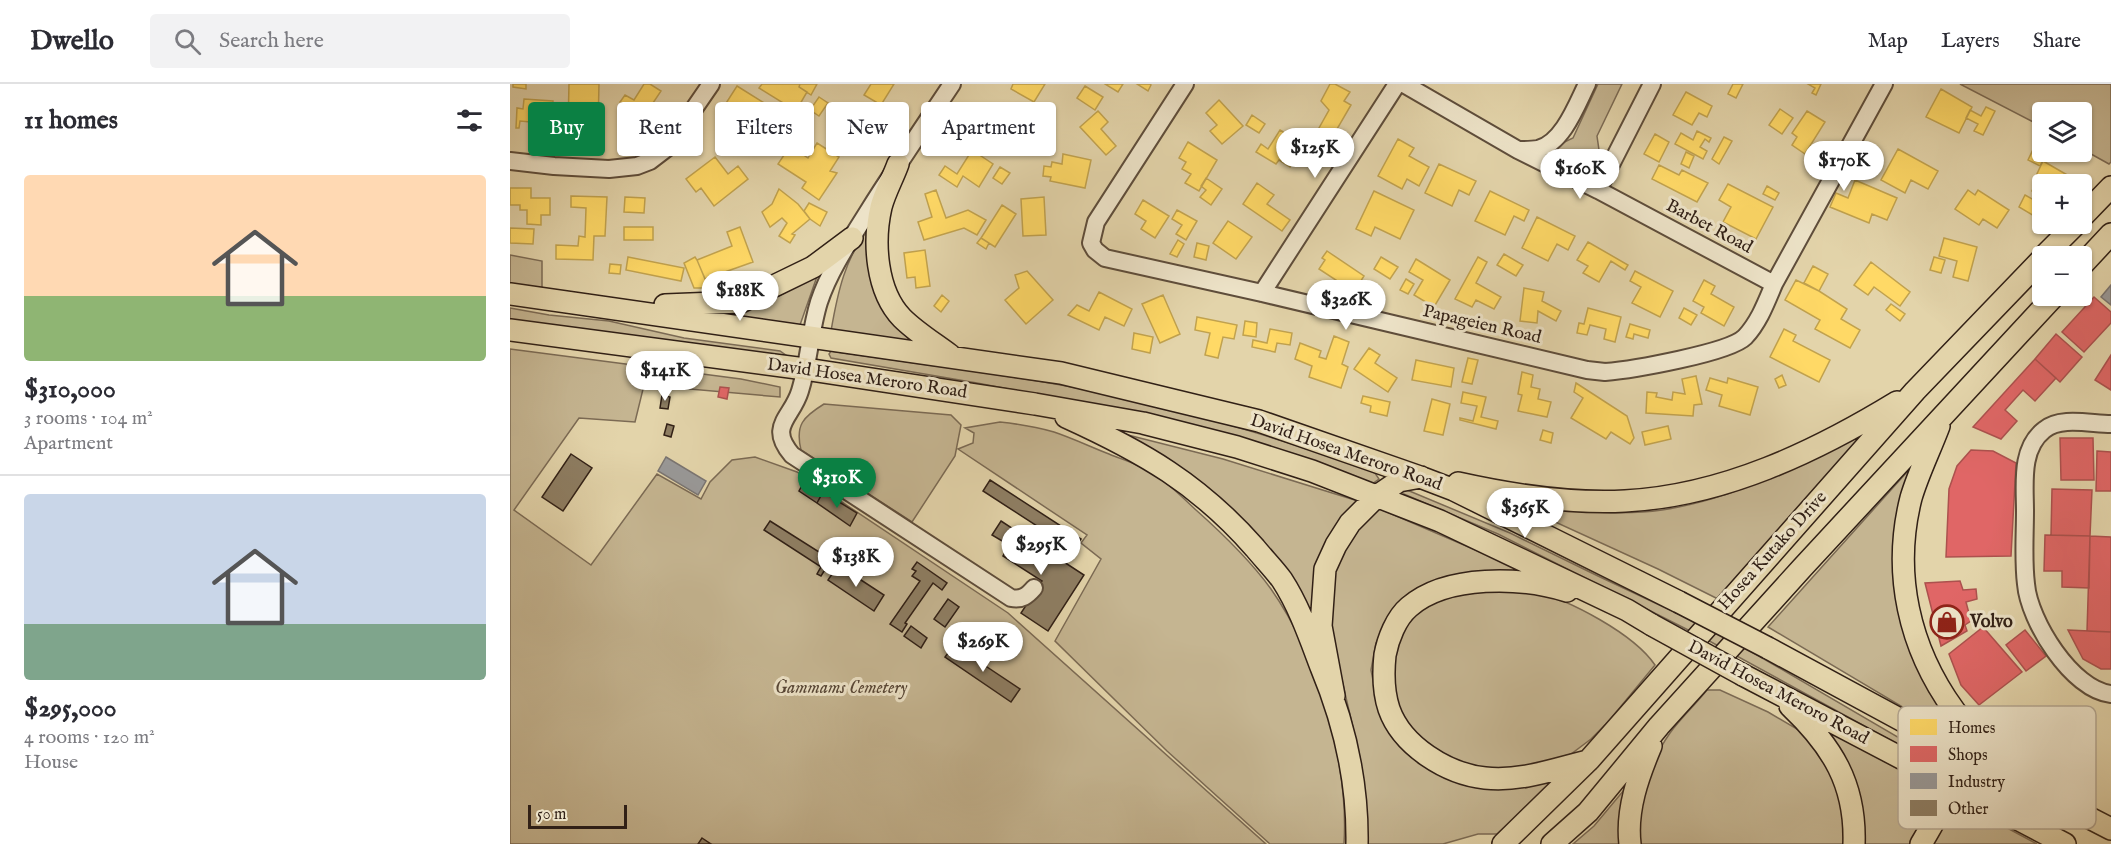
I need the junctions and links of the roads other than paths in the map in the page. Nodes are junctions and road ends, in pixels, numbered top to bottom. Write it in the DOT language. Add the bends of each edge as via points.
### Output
graph roads {
  1 [pos="711,84"];
  2 [pos="952,84"];
  3 [pos="1185,84"];
  4 [pos="1397,84"];
  5 [pos="1404,84"];
  6 [pos="1587,84"];
  7 [pos="1652,84"];
  8 [pos="1884,84"];
  9 [pos="1518,150"];
  10 [pos="510,161"];
  11 [pos="898,164"];
  12 [pos="2111,187"];
  13 [pos="1598,190"];
  14 [pos="2092,207"];
  15 [pos="2066,234"];
  16 [pos="2111,234"];
  17 [pos="852,238"];
  18 [pos="2055,246"];
  19 [pos="2092,255"];
  20 [pos="2032,269"];
  21 [pos="1774,284"];
  22 [pos="1262,293"];
  23 [pos="510,294"];
  24 [pos="598,305"];
  25 [pos="2045,306"];
  26 [pos="510,330"];
  27 [pos="811,338"];
  28 [pos="954,358"];
  29 [pos="805,369"];
  30 [pos="1915,391"];
  31 [pos="1035,404"];
  32 [pos="1944,414"];
  33 [pos="2111,424"];
  34 [pos="1420,477"];
  35 [pos="1377,496"];
  36 [pos="1034,588"];
  37 [pos="1627,610"];
  38 [pos="1776,692"];
  39 [pos="2111,694"];
  40 [pos="1334,696"];
  41 [pos="1951,706"];
  42 [pos="1898,718"];
  43 [pos="1659,726"];
  44 [pos="1898,755"];
  45 [pos="1589,760"];
  46 [pos="2096,821"];
  47 [pos="1930,829"];
  48 [pos="2037,829"];
  49 [pos="2111,829"];
  50 [pos="1358,844"];
  51 [pos="1503,844"];
  52 [pos="1552,844"];
  53 [pos="1630,844"];
  54 [pos="1854,844"];
  55 [pos="1921,844"];
  56 [pos="2065,844"];
  1 -- 10 [label="street" via="667,148 638,166 609,169"];
  2 -- 11 [label="street"];
  3 -- 22 [label="street, Papageien Road" via="1096,222 1091,243 1105,258"];
  4 -- 22 [label="street"];
  5 -- 9 [label="street, Barbet Road"];
  6 -- 9 [label="street" via="1569,122 1558,135 1538,149"];
  7 -- 13 [label="street"];
  8 -- 21 [label="street, Papageien Road"];
  9 -- 13 [label="street, Barbet Road"];
  11 -- 17 [label="street"];
  11 -- 28 [label="main road" via="882,206 878,235 879,268 888,300 901,317"];
  12 -- 14 [label="main road"];
  13 -- 21 [label="street, Barbet Road"];
  15 -- 18 [label="main road, Hosea Kutako Drive"];
  16 -- 19 [label="main road"];
  17 -- 24 [label="main road" via="813,267 741,302"];
  17 -- 27 [label="street" via="820,301"];
  20 -- 30 [label="main road, Hosea Kutako Drive"];
  21 -- 22 [label="street, Papageien Road" via="1760,316 1743,339 1718,351 1605,372"];
  23 -- 24 [label="main road, David Hosea Meroro Road"];
  24 -- 27 [label="main road, David Hosea Meroro Road"];
  25 -- 32 [label="main road, Hosea Kutako Drive"];
  26 -- 29 [label="main road, David Hosea Meroro Road"];
  27 -- 28 [label="main road, David Hosea Meroro Road"];
  27 -- 29 [label="street"];
  28 -- 34 [label="main road, David Hosea Meroro Road" via="1061,373 1214,409"];
  29 -- 31 [label="main road, David Hosea Meroro Road"];
  29 -- 36 [label="street" via="798,397 780,431 781,443 792,455 1011,598 1023,598"];
  30 -- 34 [label="main road" via="1844,434 1789,460 1740,478 1660,497 1625,501 1535,497"];
  30 -- 45 [label="main road, Hosea Kutako Drive"];
  31 -- 35 [label="main road, David Hosea Meroro Road" via="1143,423 1237,447"];
  31 -- 40 [label="main road" via="1155,462 1220,511 1282,579"];
  32 -- 41 [label="main road" via="1919,475 1906,521 1902,573 1918,647"];
  32 -- 43 [label="main road, Hosea Kutako Drive"];
  33 -- 39 [label="street" via="2060,422 2045,428 2032,443 2025,469 2026,586 2032,608 2045,635 2078,678 2100,693"];
  34 -- 35 [label="main road" via="1399,481"];
  34 -- 42 [label="main road, David Hosea Meroro Road, bridge" via="1454,490 1679,602"];
  35 -- 37 [label="main road, David Hosea Meroro Road" via="1440,521"];
  35 -- 40 [label="main road" via="1350,523 1325,569 1321,626"];
  37 -- 38 [label="main road, David Hosea Meroro Road, bridge"];
  37 -- 45 [label="main road" via="1545,584 1492,580 1459,585 1421,598 1407,608 1389,638 1383,671 1390,712 1418,748 1437,763 1463,774 1502,778"];
  38 -- 44 [label="main road, David Hosea Meroro Road"];
  38 -- 54 [label="main road" via="1828,748 1843,775 1855,821"];
  40 -- 50 [label="main road" via="1353,782"];
  43 -- 52 [label="main road, Hosea Kutako Drive" via="1588,812"];
  43 -- 53 [label="main road" via="1635,790"];
  45 -- 51 [label="main road, Hosea Kutako Drive"];
  46 -- 49 [label="main road, David Hosea Meroro Road"];
  47 -- 55 [label="main road"];
  48 -- 56 [label="main road, David Hosea Meroro Road"];
}
